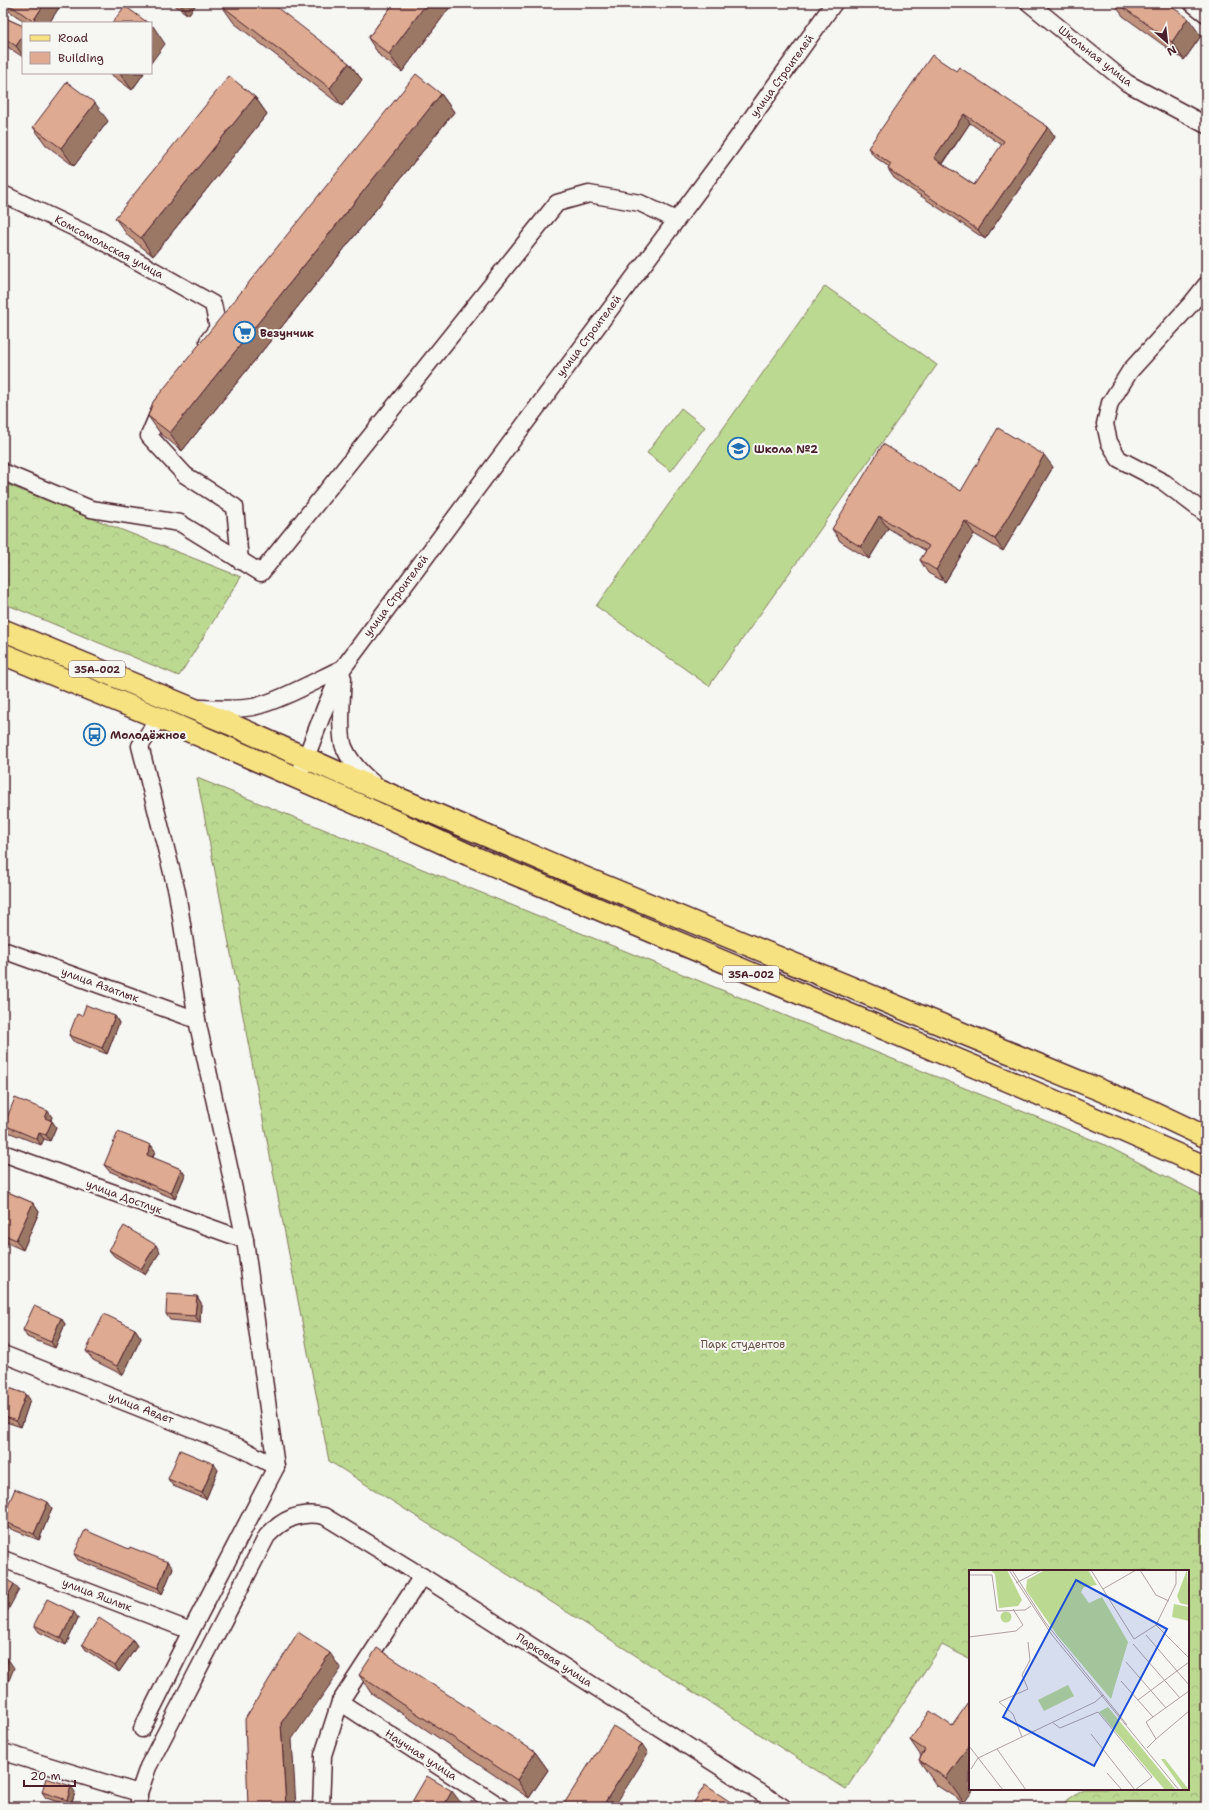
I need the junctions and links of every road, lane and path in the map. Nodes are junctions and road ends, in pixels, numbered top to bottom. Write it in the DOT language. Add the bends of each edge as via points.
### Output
graph roads {
  1 [pos="834,3"];
  2 [pos="1029,3"];
  3 [pos="1192,3"];
  4 [pos="1206,14"];
  5 [pos="1206,125"];
  6 [pos="3,194"];
  7 [pos="676,220"];
  8 [pos="1206,285"];
  9 [pos="200,352"];
  10 [pos="170,394"];
  11 [pos="3,472"];
  12 [pos="1206,514"];
  13 [pos="240,560"];
  14 [pos="3,630"];
  15 [pos="3,654"];
  16 [pos="343,668"];
  17 [pos="191,708"];
  18 [pos="159,718"];
  19 [pos="306,758"];
  20 [pos="298,778"];
  21 [pos="386,793"];
  22 [pos="3,950"];
  23 [pos="197,1020"];
  24 [pos="1206,1137"];
  25 [pos="3,1153"];
  26 [pos="1206,1167"];
  27 [pos="244,1240"];
  28 [pos="3,1354"];
  29 [pos="276,1467"];
  30 [pos="3,1559"];
  31 [pos="422,1576"];
  32 [pos="191,1631"];
  33 [pos="340,1702"];
  34 [pos="142,1729"];
  35 [pos="3,1752"];
  36 [pos="139,1800"];
  37 [pos="321,1807"];
  38 [pos="501,1807"];
  39 [pos="783,1807"];
  1 -- 7 [label="street, улица Строителей"];
  2 -- 5 [label="street, Школьная улица" via="1127,84"];
  3 -- 4 [label="street"];
  6 -- 9 [label="street, Комсомольская улица" via="100,240 214,304 218,328"];
  7 -- 13 [label="street" via="640,203 589,194 557,203 261,573"];
  7 -- 16 [label="street, улица Строителей"];
  8 -- 12 [label="street" via="1130,371 1110,403 1105,424 1109,442 1119,459 1165,483"];
  10 -- 13 [label="street" via="161,406 149,436 185,475 234,507"];
  11 -- 13 [label="street" via="91,509 180,523"];
  14 -- 17 [label="main road, 35А-002"];
  15 -- 18 [label="main road, 35А-002"];
  16 -- 17 [label="street" via="253,707 229,710"];
  16 -- 19 [label="street, улица Строителей"];
  16 -- 21 [label="street" via="343,746 358,770"];
  17 -- 19 [label="main road, 35А-002"];
  18 -- 20 [label="main road, 35А-002"];
  18 -- 23 [label="street" via="140,746 177,892"];
  19 -- 20 [label="street, улица Строителей"];
  19 -- 21 [label="main road, 35А-002"];
  20 -- 26 [label="main road, 35А-002" via="477,858 1011,1082"];
  21 -- 24 [label="main road, 35А-002" via="566,870 1151,1111"];
  22 -- 23 [label="street, улица Азатлык"];
  23 -- 27 [label="street"];
  25 -- 27 [label="street, улица Достлук"];
  27 -- 29 [label="street"];
  28 -- 29 [label="street, улица Авдет" via="241,1448"];
  29 -- 32 [label="street"];
  30 -- 32 [label="street, улица Яшлык"];
  31 -- 33 [label="street"];
  31 -- 36 [label="street, Парковая улица" via="324,1516 312,1513 288,1518 275,1527 267,1536 148,1767"];
  31 -- 39 [label="street, Парковая улица"];
  32 -- 34 [label="street"];
  33 -- 37 [label="street" via="324,1755"];
  33 -- 38 [label="street, Научная улица"];
  35 -- 36 [label="street"];
}
